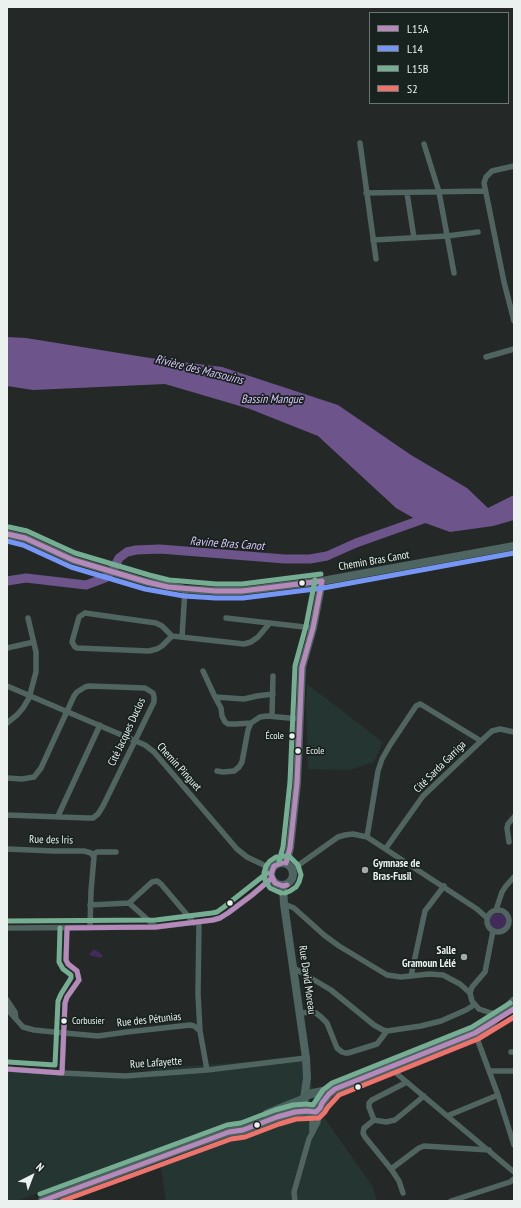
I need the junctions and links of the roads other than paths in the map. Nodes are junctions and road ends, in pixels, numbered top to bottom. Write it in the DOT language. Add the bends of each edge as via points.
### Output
graph roads {
  1 [pos="360,143"];
  2 [pos="424,144"];
  3 [pos="514,166"];
  4 [pos="485,191"];
  5 [pos="439,192"];
  6 [pos="366,193"];
  7 [pos="407,193"];
  8 [pos="478,232"];
  9 [pos="447,236"];
  10 [pos="414,238"];
  11 [pos="373,240"];
  12 [pos="376,259"];
  13 [pos="454,273"];
  14 [pos="514,321"];
  15 [pos="514,349"];
  16 [pos="486,357"];
  17 [pos="7,534"];
  18 [pos="514,546"];
  19 [pos="322,581"];
  20 [pos="185,589"];
  21 [pos="28,618"];
  22 [pos="226,618"];
  23 [pos="268,624"];
  24 [pos="313,628"];
  25 [pos="172,636"];
  26 [pos="182,637"];
  27 [pos="34,642"];
  28 [pos="7,647"];
  29 [pos="203,671"];
  30 [pos="273,676"];
  31 [pos="7,686"];
  32 [pos="273,694"];
  33 [pos="30,695"];
  34 [pos="215,698"];
  35 [pos="67,711"];
  36 [pos="272,716"];
  37 [pos="300,719"];
  38 [pos="251,722"];
  39 [pos="7,723"];
  40 [pos="100,725"];
  41 [pos="514,732"];
  42 [pos="135,740"];
  43 [pos="481,741"];
  44 [pos="217,771"];
  45 [pos="7,778"];
  46 [pos="7,815"];
  47 [pos="58,816"];
  48 [pos="514,816"];
  49 [pos="367,837"];
  50 [pos="509,842"];
  51 [pos="386,848"];
  52 [pos="7,849"];
  53 [pos="116,852"];
  54 [pos="92,855"];
  55 [pos="286,863"];
  56 [pos="272,869"];
  57 [pos="293,869"];
  58 [pos="514,877"];
  59 [pos="272,878"];
  60 [pos="283,886"];
  61 [pos="444,886"];
  62 [pos="500,898"];
  63 [pos="129,903"];
  64 [pos="284,904"];
  65 [pos="90,905"];
  66 [pos="477,908"];
  67 [pos="494,911"];
  68 [pos="503,911"];
  69 [pos="487,918"];
  70 [pos="196,922"];
  71 [pos="90,927"];
  72 [pos="156,927"];
  73 [pos="7,928"];
  74 [pos="67,928"];
  75 [pos="495,932"];
  76 [pos="294,968"];
  77 [pos="411,976"];
  78 [pos="470,993"];
  79 [pos="7,1000"];
  80 [pos="514,1002"];
  81 [pos="474,1006"];
  82 [pos="7,1009"];
  83 [pos="514,1009"];
  84 [pos="300,1013"];
  85 [pos="502,1013"];
  86 [pos="16,1019"];
  87 [pos="491,1023"];
  88 [pos="200,1031"];
  89 [pos="387,1031"];
  90 [pos="64,1033"];
  91 [pos="476,1033"];
  92 [pos="306,1058"];
  93 [pos="390,1068"];
  94 [pos="7,1069"];
  95 [pos="207,1070"];
  96 [pos="514,1071"];
  97 [pos="489,1072"];
  98 [pos="62,1073"];
  99 [pos="307,1078"];
  100 [pos="407,1082"];
  101 [pos="335,1088"];
  102 [pos="314,1094"];
  103 [pos="498,1095"];
  104 [pos="424,1096"];
  105 [pos="304,1099"];
  106 [pos="314,1109"];
  107 [pos="447,1116"];
  108 [pos="374,1120"];
  109 [pos="229,1132"];
  110 [pos="312,1132"];
  111 [pos="514,1145"];
  112 [pos="489,1150"];
  113 [pos="391,1169"];
  114 [pos="514,1172"];
  115 [pos="514,1179"];
  116 [pos="403,1193"];
  117 [pos="62,1194"];
  118 [pos="42,1201"];
  119 [pos="50,1201"];
  120 [pos="295,1201"];
  121 [pos="451,1201"];
  1 -- 6 [label="street"];
  2 -- 5 [label="street"];
  3 -- 4 [label="street" via="492,171 486,177"];
  4 -- 5 [label="street"];
  4 -- 14 [label="street"];
  5 -- 7 [label="street"];
  5 -- 9 [label="street"];
  6 -- 7 [label="street"];
  6 -- 11 [label="street"];
  7 -- 10 [label="street"];
  8 -- 9 [label="street"];
  9 -- 10 [label="street"];
  9 -- 13 [label="street"];
  10 -- 11 [label="street"];
  11 -- 12 [label="street"];
  15 -- 16 [label="street"];
  17 -- 20 [label="street, Chemin Bras Canot" via="25,538 65,558 102,570"];
  18 -- 19 [label="street, Chemin Bras Canot"];
  19 -- 20 [label="street, Chemin Bras Canot" via="242,591"];
  19 -- 24 [label="street"];
  20 -- 26 [label="street"];
  21 -- 27 [label="street"];
  22 -- 23 [label="street"];
  23 -- 24 [label="street"];
  23 -- 26 [label="street" via="258,637 244,644"];
  24 -- 37 [label="street" via="302,667"];
  25 -- 25 [label="street" via="156,624 85,613 78,617 72,642 77,648 149,650 162,646"];
  25 -- 26 [label="street"];
  27 -- 28 [label="street"];
  27 -- 33 [label="street" via="36,672"];
  29 -- 34 [label="street"];
  30 -- 32 [label="street"];
  31 -- 33 [label="street, Chemin Pinguet"];
  32 -- 34 [label="street" via="244,700"];
  32 -- 36 [label="street"];
  33 -- 35 [label="street, Chemin Pinguet"];
  33 -- 39 [label="street" via="23,708"];
  34 -- 38 [label="street" via="228,724"];
  35 -- 40 [label="street, Chemin Pinguet"];
  35 -- 42 [label="street, Cité Jacques Duclos" via="77,692 85,687 146,688 152,693 154,702"];
  35 -- 45 [label="street, Cité Jacques Duclos" via="41,768 34,777"];
  36 -- 37 [label="street"];
  36 -- 38 [label="street" via="260,717"];
  37 -- 55 [label="street" via="297,783"];
  38 -- 44 [label="street" via="239,768 234,771"];
  40 -- 42 [label="street, Chemin Pinguet"];
  40 -- 47 [label="street"];
  41 -- 43 [label="street, Cité Sarda Garriga" via="500,728 492,731"];
  42 -- 47 [label="street, Cité Jacques Duclos" via="103,806 94,818"];
  42 -- 56 [label="street, Chemin Pinguet" via="154,752 237,849"];
  43 -- 49 [label="street, Cité Sarda Garriga" via="422,705 416,706 382,759"];
  43 -- 51 [label="street, Cité Sarda Garriga" via="423,796"];
  46 -- 47 [label="street, Cité Jacques Duclos"];
  48 -- 50 [label="street" via="507,828"];
  49 -- 51 [label="street"];
  49 -- 57 [label="street" via="353,834 338,837"];
  51 -- 61 [label="street"];
  52 -- 54 [label="street, Rue des Iris" via="84,851"];
  53 -- 54 [label="street, Rue des Iris" via="97,852"];
  54 -- 65 [label="street" via="94,857"];
  55 -- 56 [label="street" via="278,864"];
  55 -- 57 [label="street"];
  56 -- 59 [label="street"];
  57 -- 60 [label="street" via="293,879"];
  58 -- 62 [label="street"];
  59 -- 60 [label="street" via="275,883"];
  59 -- 70 [label="street" via="220,918"];
  60 -- 64 [label="street, Rue David Moreau"];
  61 -- 66 [label="street"];
  61 -- 77 [label="street" via="425,911"];
  62 -- 67 [label="street"];
  62 -- 68 [label="street"];
  63 -- 65 [label="street"];
  63 -- 70 [label="street" via="152,882 157,881"];
  63 -- 72 [label="street"];
  64 -- 76 [label="street, Rue David Moreau"];
  64 -- 77 [label="street" via="294,908 339,946 387,975"];
  65 -- 71 [label="street"];
  66 -- 67 [label="street"];
  66 -- 69 [label="street"];
  67 -- 68 [label="street"];
  67 -- 69 [label="street"];
  68 -- 75 [label="street" via="510,919 509,926 504,931"];
  69 -- 75 [label="street" via="488,927"];
  70 -- 72 [label="street"];
  70 -- 88 [label="street"];
  71 -- 72 [label="street"];
  71 -- 74 [label="street"];
  73 -- 74 [label="street"];
  74 -- 90 [label="street" via="66,960 77,971 79,980 65,1003"];
  75 -- 78 [label="street" via="485,972"];
  76 -- 84 [label="street, Rue David Moreau"];
  76 -- 89 [label="street" via="332,990 374,1025"];
  77 -- 78 [label="street" via="443,975"];
  78 -- 81 [label="street"];
  79 -- 86 [label="street" via="15,1012"];
  80 -- 85 [label="main road"];
  81 -- 85 [label="street" via="491,1013"];
  81 -- 89 [label="street" via="441,1021"];
  82 -- 86 [label="street, Rue des Pétunias"];
  83 -- 87 [label="main road"];
  84 -- 89 [label="street" via="312,1012 321,1017 327,1023 337,1048 345,1053 377,1044"];
  84 -- 92 [label="street, Rue David Moreau"];
  85 -- 87 [label="main road"];
  86 -- 90 [label="street, Rue des Pétunias" via="26,1028"];
  87 -- 91 [label="main road"];
  88 -- 90 [label="street, Rue des Pétunias" via="190,1025 98,1036"];
  88 -- 95 [label="street"];
  90 -- 98 [label="street"];
  91 -- 93 [label="main road"];
  91 -- 97 [label="street"];
  92 -- 95 [label="street, Rue Lafayette"];
  92 -- 99 [label="street, Rue David Moreau"];
  93 -- 100 [label="street"];
  93 -- 101 [label="main road"];
  94 -- 98 [label="street, Rue Lafayette"];
  95 -- 98 [label="street, Rue Lafayette" via="124,1076"];
  96 -- 97 [label="street"];
  97 -- 103 [label="street"];
  99 -- 102 [label="street, Rue David Moreau"];
  99 -- 105 [label="street, Rue David Moreau"];
  100 -- 104 [label="street"];
  100 -- 108 [label="street" via="369,1103"];
  101 -- 102 [label="main road"];
  101 -- 106 [label="main road"];
  102 -- 105 [label="main road"];
  102 -- 106 [label="main road" via="320,1097"];
  103 -- 107 [label="street"];
  103 -- 111 [label="street"];
  104 -- 107 [label="street"];
  104 -- 108 [label="street" via="395,1120"];
  105 -- 106 [label="main road" via="303,1105"];
  105 -- 109 [label="main road" via="242,1124"];
  106 -- 109 [label="main road" via="283,1115 244,1130"];
  106 -- 110 [label="street"];
  106 -- 110 [label="street" via="318,1122"];
  107 -- 112 [label="street"];
  108 -- 113 [label="street" via="364,1128 363,1133"];
  109 -- 117 [label="main road"];
  110 -- 120 [label="street" via="294,1192"];
  112 -- 113 [label="street" via="424,1146"];
  112 -- 114 [label="street"];
  113 -- 116 [label="street"];
  115 -- 121 [label="street"];
  117 -- 118 [label="main road"];
  117 -- 119 [label="main road"];
}
